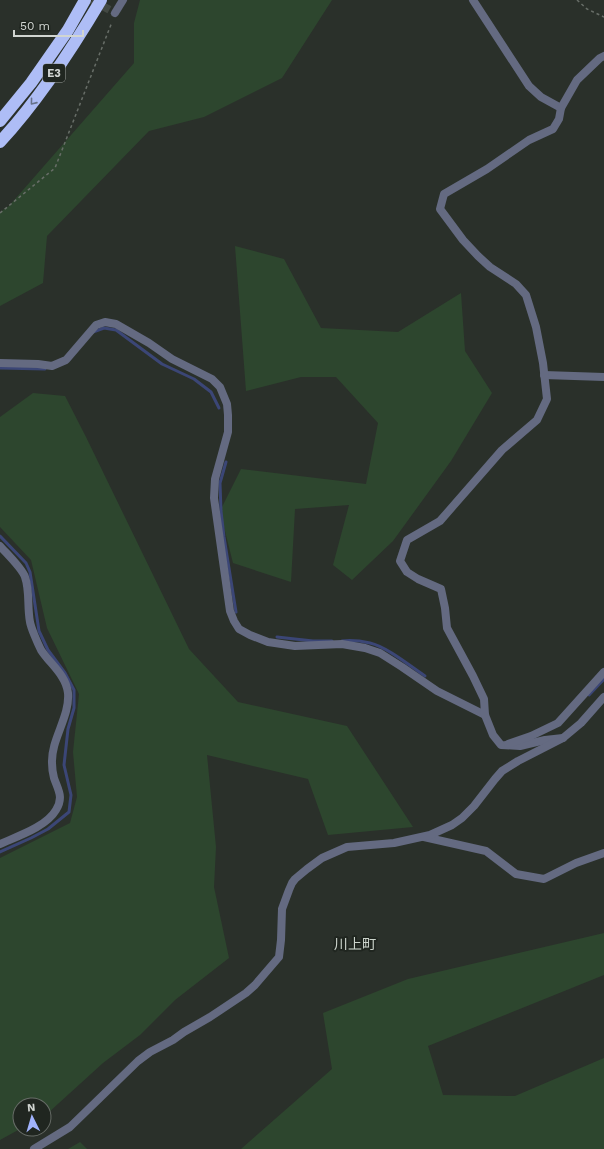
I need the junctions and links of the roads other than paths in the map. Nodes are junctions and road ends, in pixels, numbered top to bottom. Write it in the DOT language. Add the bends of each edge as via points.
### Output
graph roads {
  1 [pos="85,0"];
  2 [pos="101,0"];
  3 [pos="123,0"];
  4 [pos="473,0"];
  5 [pos="115,13"];
  6 [pos="603,59"];
  7 [pos="561,108"];
  8 [pos="0,121"];
  9 [pos="0,142"];
  10 [pos="0,363"];
  11 [pos="544,375"];
  12 [pos="604,377"];
  13 [pos="0,546"];
  14 [pos="604,672"];
  15 [pos="604,697"];
  16 [pos="485,715"];
  17 [pos="563,738"];
  18 [pos="501,745"];
  19 [pos="422,837"];
  20 [pos="0,844"];
  21 [pos="604,853"];
  22 [pos="34,1149"];
  1 -- 8 [label="highway, E3" via="68,30 31,83"];
  2 -- 9 [label="highway, E3, one-way" via="43,90"];
  3 -- 5 [label="street"];
  4 -- 7 [label="street" via="529,86 541,98"];
  6 -- 7 [label="street" via="577,80"];
  7 -- 11 [label="street" via="559,119 553,129 529,140 444,194 440,208 478,256 516,284 526,295 536,327"];
  10 -- 16 [label="street" via="52,366 66,360 96,324 105,322 116,324 172,359 212,379 220,387 227,404 228,432 215,480 214,498 230,611 239,629 268,642 295,646 342,644 380,653 437,692"];
  11 -- 12 [label="street"];
  11 -- 16 [label="street" via="547,399 537,420 502,450 440,521 407,540 400,561 407,572 441,590 447,628 484,699"];
  13 -- 20 [label="street" via="25,576 30,623 41,650 66,685 68,699 52,758 54,778 60,791 57,808 51,817 34,828"];
  14 -- 18 [label="street" via="558,724"];
  15 -- 17 [label="street" via="581,723"];
  16 -- 18 [label="street" via="493,735"];
  17 -- 18 [label="street" via="520,746"];
  17 -- 19 [label="street" via="502,771 462,818 452,825"];
  19 -- 21 [label="street" via="486,851 516,874 544,879"];
  19 -- 22 [label="street" via="347,847 322,858 303,872 288,890 282,909 279,957 255,986 210,1017 144,1056 70,1127"];
}
